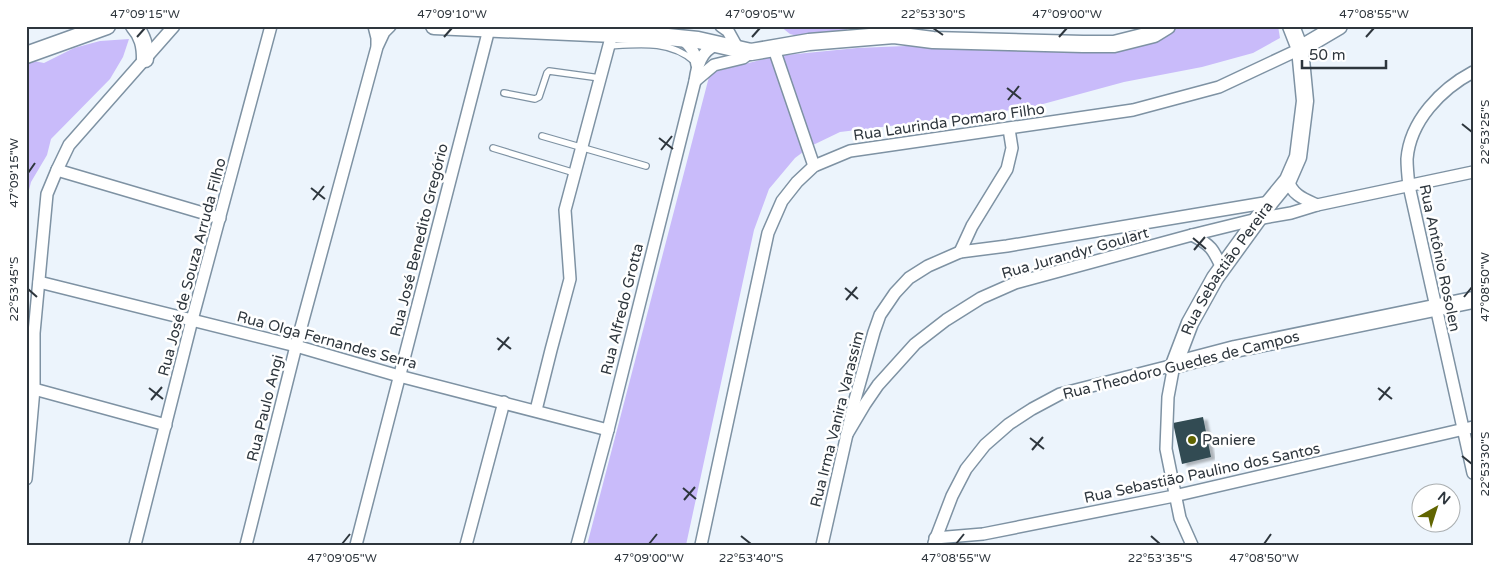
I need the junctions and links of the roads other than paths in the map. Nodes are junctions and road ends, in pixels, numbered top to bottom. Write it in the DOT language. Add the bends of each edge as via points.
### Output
graph roads {
  1 [pos="107,26"];
  2 [pos="134,26"];
  3 [pos="174,26"];
  4 [pos="271,26"];
  5 [pos="374,26"];
  6 [pos="390,26"];
  7 [pos="434,26"];
  8 [pos="721,26"];
  9 [pos="1167,26"];
  10 [pos="1291,26"];
  11 [pos="1339,26"];
  12 [pos="489,29"];
  13 [pos="897,30"];
  14 [pos="918,32"];
  15 [pos="681,38"];
  16 [pos="610,40"];
  17 [pos="716,44"];
  18 [pos="377,47"];
  19 [pos="774,49"];
  20 [pos="1300,49"];
  21 [pos="745,51"];
  22 [pos="26,55"];
  23 [pos="145,58"];
  24 [pos="697,65"];
  25 [pos="1473,72"];
  26 [pos="600,78"];
  27 [pos="695,81"];
  28 [pos="504,94"];
  29 [pos="1009,129"];
  30 [pos="542,136"];
  31 [pos="493,148"];
  32 [pos="582,148"];
  33 [pos="646,166"];
  34 [pos="814,166"];
  35 [pos="57,170"];
  36 [pos="1473,172"];
  37 [pos="575,173"];
  38 [pos="1288,180"];
  39 [pos="1409,186"];
  40 [pos="1270,202"];
  41 [pos="1317,205"];
  42 [pos="220,218"];
  43 [pos="1257,219"];
  44 [pos="1192,235"];
  45 [pos="960,252"];
  46 [pos="1222,268"];
  47 [pos="39,282"];
  48 [pos="1473,300"];
  49 [pos="1436,308"];
  50 [pos="192,320"];
  51 [pos="296,346"];
  52 [pos="1174,365"];
  53 [pos="399,376"];
  54 [pos="34,389"];
  55 [pos="504,402"];
  56 [pos="536,410"];
  57 [pos="166,425"];
  58 [pos="1468,428"];
  59 [pos="608,430"];
  60 [pos="846,436"];
  61 [pos="1473,473"];
  62 [pos="26,479"];
  63 [pos="1174,496"];
  64 [pos="935,541"];
  65 [pos="135,545"];
  66 [pos="246,545"];
  67 [pos="356,545"];
  68 [pos="466,545"];
  69 [pos="577,545"];
  70 [pos="701,545"];
  71 [pos="822,545"];
  72 [pos="1192,545"];
  1 -- 22 [label="street"];
  2 -- 23 [label="street" via="142,37"];
  3 -- 23 [label="street"];
  4 -- 42 [label="street, Rua José de Souza Arruda Filho"];
  5 -- 18 [label="street, Rua Paulo Angi"];
  6 -- 18 [label="street, Rua Paulo Angi"];
  7 -- 12 [label="street"];
  8 -- 21 [label="street"];
  9 -- 14 [label="street" via="1154,34 1114,44 934,40"];
  10 -- 20 [label="street, Rua Sebastião Pereira"];
  11 -- 20 [label="street"];
  12 -- 16 [label="street"];
  12 -- 53 [label="street, Rua José Benedito Gregório"];
  13 -- 14 [label="street"];
  13 -- 19 [label="street"];
  15 -- 16 [label="street" via="658,36"];
  15 -- 17 [label="street"];
  15 -- 24 [label="street" via="696,54"];
  16 -- 24 [label="lane" via="675,49"];
  16 -- 26 [label="street"];
  17 -- 21 [label="street"];
  17 -- 24 [label="street"];
  18 -- 51 [label="street, Rua Paulo Angi"];
  19 -- 21 [label="street"];
  19 -- 34 [label="street"];
  20 -- 29 [label="street, Rua Laurinda Pomaro Filho" via="1219,87 1133,110"];
  20 -- 38 [label="street, Rua Sebastião Pereira" via="1305,101 1298,157"];
  21 -- 27 [label="street" via="743,58 714,65"];
  23 -- 35 [label="street" via="69,145"];
  24 -- 27 [label="street, Rua Alfredo Grotta"];
  25 -- 39 [label="street, Rua Antônio Rosolen" via="1445,91 1420,120 1407,158"];
  26 -- 28 [label="lane" via="550,70 539,98"];
  26 -- 32 [label="street"];
  27 -- 59 [label="street, Rua Alfredo Grotta"];
  29 -- 34 [label="street, Rua Laurinda Pomaro Filho" via="850,151"];
  29 -- 45 [label="street" via="1012,148 1007,169"];
  30 -- 32 [label="lane"];
  31 -- 37 [label="lane"];
  32 -- 33 [label="lane"];
  32 -- 37 [label="street"];
  34 -- 70 [label="street, Rua Laurinda Pomaro Filho" via="782,200 768,233"];
  35 -- 42 [label="street"];
  35 -- 47 [label="street" via="47,194"];
  36 -- 39 [label="street, Rua Jurandyr Goulart"];
  37 -- 56 [label="street" via="565,210 570,279"];
  38 -- 40 [label="street, Rua Sebastião Pereira"];
  38 -- 41 [label="street" via="1295,194"];
  39 -- 41 [label="street, Rua Jurandyr Goulart"];
  39 -- 49 [label="street, Rua Antônio Rosolen"];
  40 -- 43 [label="street, Rua Sebastião Pereira"];
  40 -- 45 [label="street, Rua Irma Vanira Varassim"];
  41 -- 43 [label="street, Rua Jurandyr Goulart"];
  42 -- 50 [label="street, Rua José de Souza Arruda Filho"];
  43 -- 44 [label="street, Rua Jurandyr Goulart"];
  43 -- 46 [label="street, Rua Sebastião Pereira"];
  44 -- 46 [label="street" via="1212,248"];
  44 -- 60 [label="street, Rua Jurandyr Goulart" via="1016,283 980,298 915,344 878,385"];
  45 -- 60 [label="street, Rua Irma Vanira Varassim" via="909,278 880,315"];
  46 -- 52 [label="street, Rua Sebastião Pereira" via="1190,323"];
  47 -- 50 [label="street, Rua Olga Fernandes Serra"];
  47 -- 54 [label="street" via="34,332"];
  48 -- 49 [label="street, Rua Theodoro Guedes de Campos"];
  49 -- 52 [label="street, Rua Theodoro Guedes de Campos" via="1235,349"];
  49 -- 58 [label="street, Rua Antônio Rosolen"];
  50 -- 51 [label="street, Rua Olga Fernandes Serra"];
  50 -- 57 [label="street, Rua José de Souza Arruda Filho"];
  51 -- 53 [label="street, Rua Olga Fernandes Serra"];
  51 -- 66 [label="street, Rua Paulo Angi"];
  52 -- 63 [label="street, Rua Sebastião Pereira" via="1168,397 1166,448"];
  52 -- 64 [label="street, Rua Theodoro Guedes de Campos" via="1060,394 1008,424 966,469"];
  53 -- 55 [label="street, Rua Olga Fernandes Serra"];
  53 -- 67 [label="street, Rua José Benedito Gregório"];
  54 -- 57 [label="street"];
  54 -- 62 [label="street"];
  55 -- 56 [label="street, Rua Olga Fernandes Serra"];
  55 -- 68 [label="street"];
  56 -- 59 [label="street, Rua Olga Fernandes Serra"];
  57 -- 65 [label="street, Rua José de Souza Arruda Filho"];
  58 -- 61 [label="street, Rua Antônio Rosolen"];
  58 -- 63 [label="street, Rua Sebastião Paulino dos Santos"];
  59 -- 69 [label="street, Rua Alfredo Grotta"];
  60 -- 71 [label="street, Rua Irma Vanira Varassim"];
  63 -- 64 [label="street, Rua Sebastião Paulino dos Santos"];
  63 -- 72 [label="street, Rua Sebastião Pereira"];
}
